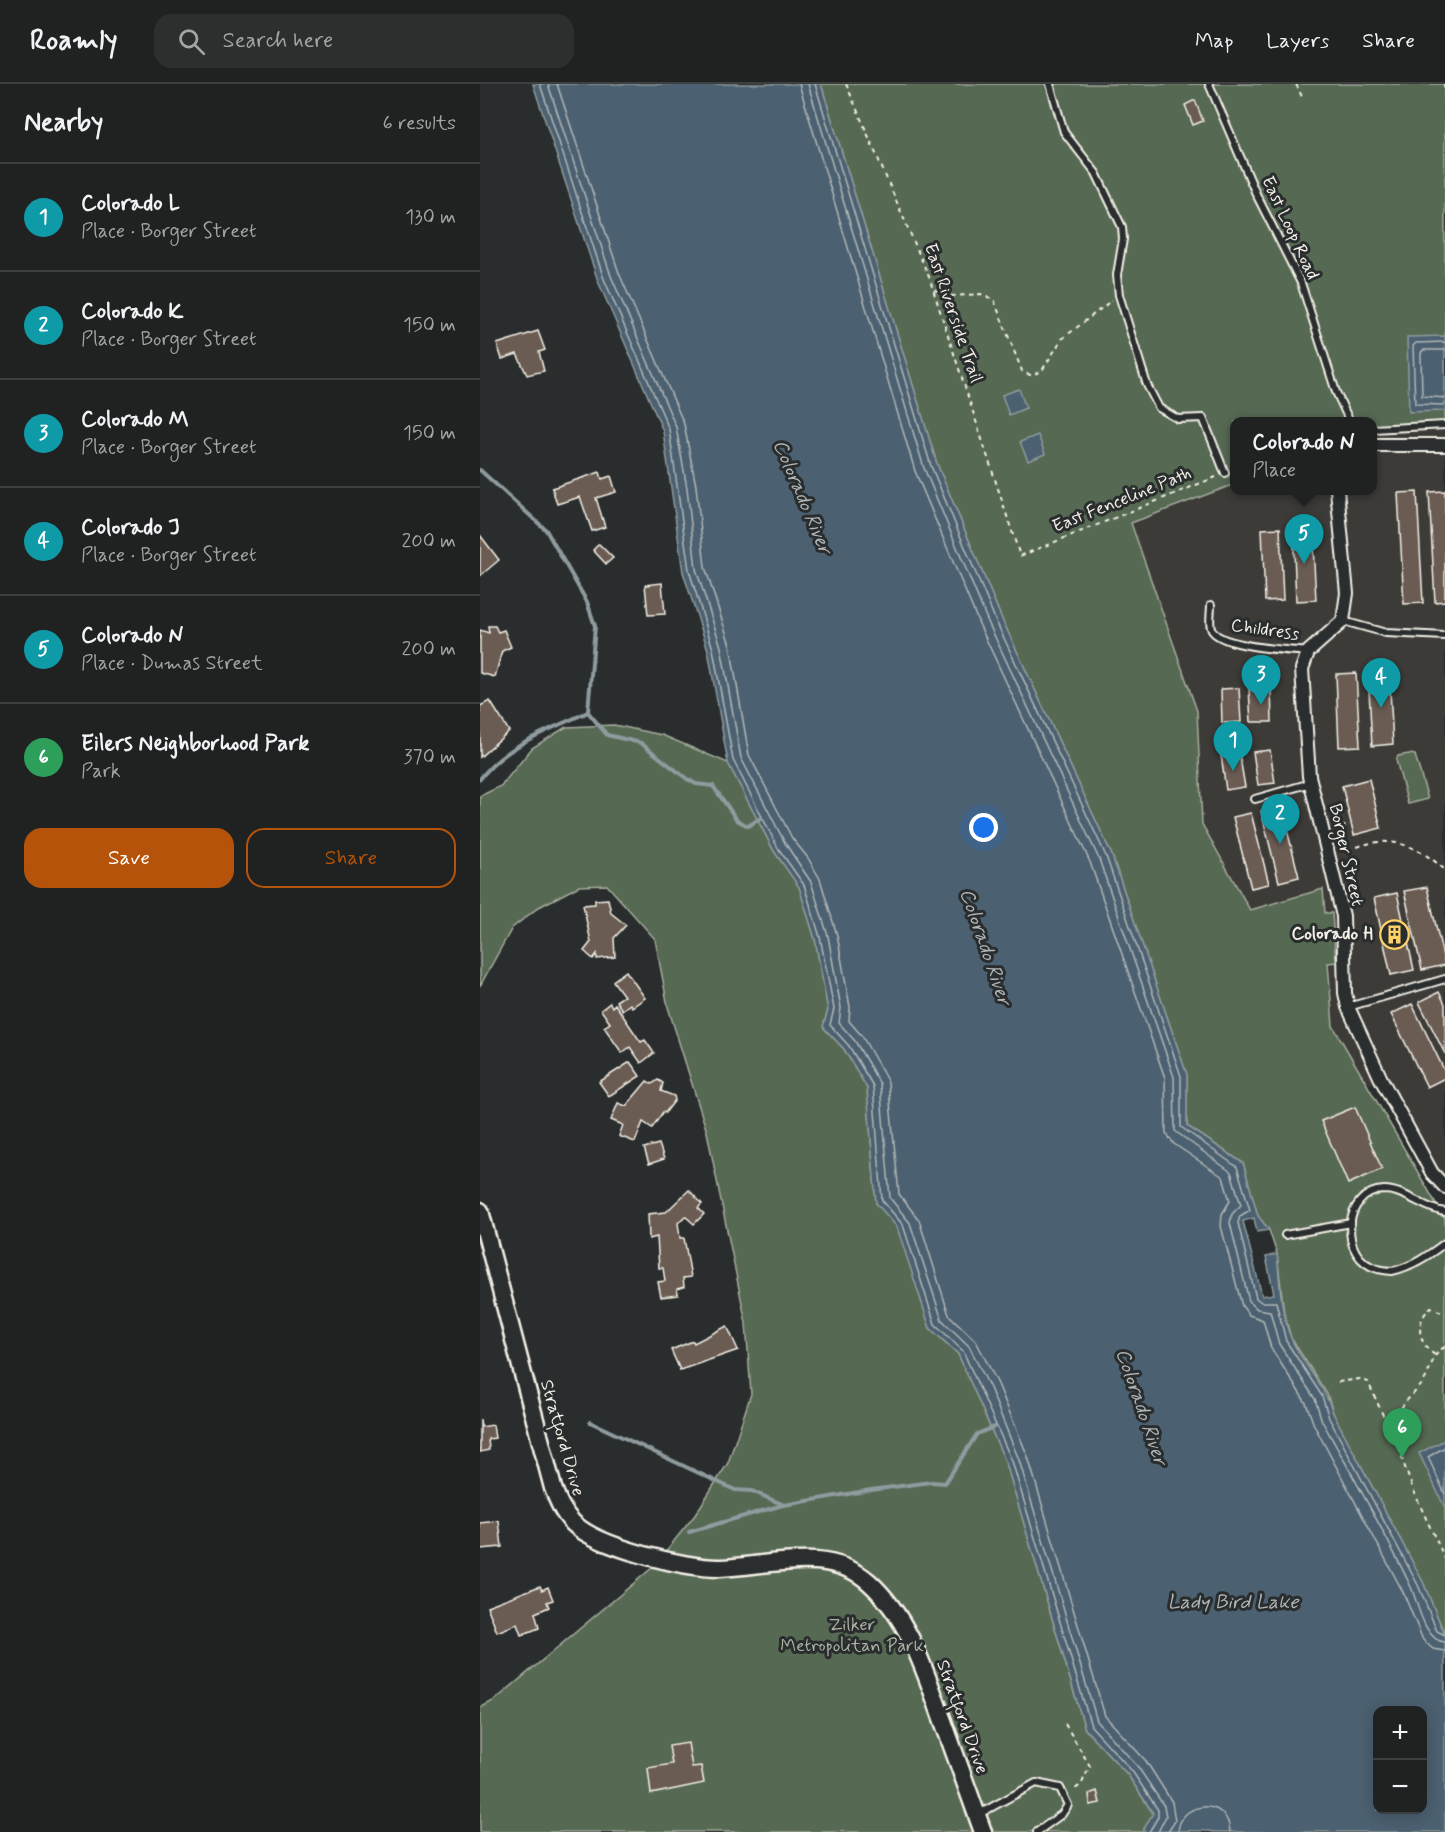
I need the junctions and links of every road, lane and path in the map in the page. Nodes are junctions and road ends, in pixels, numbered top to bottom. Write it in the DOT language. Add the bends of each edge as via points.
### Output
graph roads {
  1 [pos="846,84"];
  2 [pos="1050,84"];
  3 [pos="1209,84"];
  4 [pos="1296,84"];
  5 [pos="1444,84"];
  6 [pos="1303,99"];
  7 [pos="1445,102"];
  8 [pos="934,290"];
  9 [pos="1119,295"];
  10 [pos="1348,417"];
  11 [pos="1445,426"];
  12 [pos="1377,429"];
  13 [pos="1377,445"];
  14 [pos="1445,445"];
  15 [pos="1225,473"];
  16 [pos="1337,495"];
  17 [pos="1020,556"];
  18 [pos="1211,605"];
  19 [pos="1343,621"];
  20 [pos="1445,636"];
  21 [pos="1308,651"];
  22 [pos="1311,783"];
  23 [pos="1255,799"];
  24 [pos="1350,825"];
  25 [pos="1341,827"];
  26 [pos="1357,847"];
  27 [pos="1445,870"];
  28 [pos="1445,979"];
  29 [pos="1348,1007"];
  30 [pos="1445,1187"];
  31 [pos="480,1211"];
  32 [pos="1445,1212"];
  33 [pos="1351,1223"];
  34 [pos="1285,1235"];
  35 [pos="1445,1243"];
  36 [pos="1445,1314"];
  37 [pos="1445,1347"];
  38 [pos="1436,1355"];
  39 [pos="1338,1382"];
  40 [pos="1396,1432"];
  41 [pos="1445,1559"];
  42 [pos="1065,1724"];
  43 [pos="1065,1796"];
  44 [pos="977,1815"];
  45 [pos="983,1832"];
  46 [pos="1037,1832"];
  1 -- 8 [label="path, East Riverside Trail"];
  2 -- 9 [label="lane" via="1064,132 1096,173 1122,227"];
  3 -- 10 [label="lane, East Loop Road" via="1257,196 1301,283"];
  4 -- 6 [label="path"];
  5 -- 7 [label="path"];
  8 -- 9 [label="path" via="953,296 981,294 994,300 1022,371 1030,375 1041,372 1062,339"];
  8 -- 17 [label="path, East Riverside Trail"];
  9 -- 15 [label="lane" via="1148,385 1160,408 1178,419 1203,418"];
  11 -- 12 [label="lane"];
  13 -- 14 [label="street"];
  15 -- 17 [label="path, East Fenceline Path"];
  16 -- 19 [label="street" via="1347,593"];
  18 -- 21 [label="lane, Childress" via="1211,629 1218,638"];
  19 -- 20 [label="lane" via="1386,633"];
  19 -- 21 [label="street"];
  21 -- 22 [label="street, Borger Street" via="1302,669"];
  22 -- 23 [label="lane"];
  22 -- 29 [label="street, Borger Street" via="1342,916"];
  24 -- 25 [label="path"];
  26 -- 27 [label="path" via="1384,840 1427,853"];
  28 -- 29 [label="lane"];
  29 -- 30 [label="street, Borger Street" via="1401,1116 1432,1173"];
  31 -- 44 [label="street, Stratford Drive" via="552,1488 574,1525 618,1546 669,1561 719,1568 822,1560 867,1580 886,1599 918,1654"];
  32 -- 33 [label="lane" via="1385,1190 1367,1194"];
  33 -- 34 [label="lane"];
  33 -- 35 [label="lane" via="1350,1243 1360,1260 1390,1271 1420,1260"];
  36 -- 38 [label="path" via="1431,1307 1425,1312 1419,1333 1422,1344"];
  37 -- 38 [label="path"];
  38 -- 40 [label="path" via="1423,1383 1406,1399"];
  39 -- 40 [label="path" via="1368,1382 1388,1424"];
  40 -- 41 [label="path" via="1403,1462"];
  42 -- 43 [label="path" via="1090,1766 1081,1785"];
  43 -- 44 [label="lane" via="1060,1788 1036,1783"];
  43 -- 46 [label="lane" via="1068,1805 1062,1814"];
  44 -- 45 [label="street, Stratford Drive"];
}
